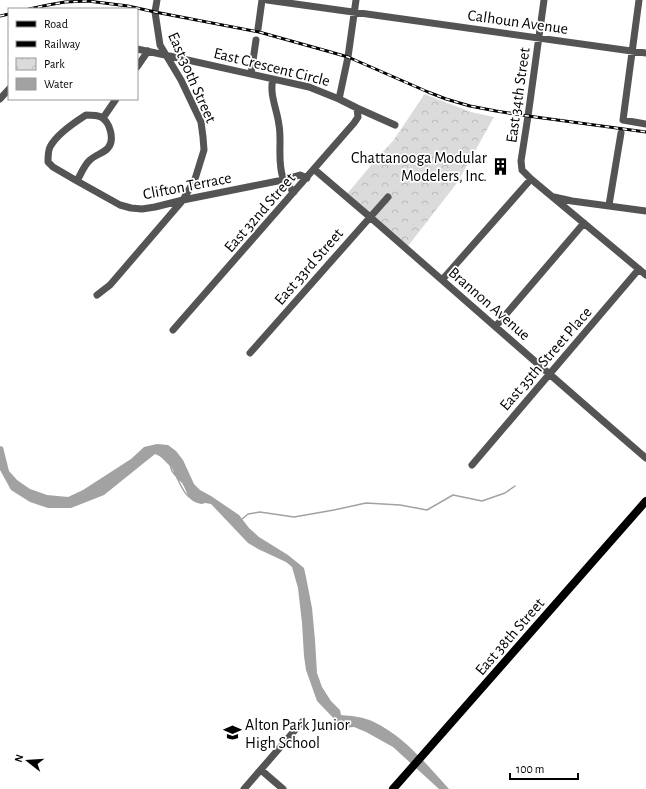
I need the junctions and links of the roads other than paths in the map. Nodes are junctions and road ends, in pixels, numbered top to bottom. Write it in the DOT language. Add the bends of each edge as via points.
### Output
graph roads {
  1 [pos="157,0"];
  2 [pos="262,0"];
  3 [pos="267,0"];
  4 [pos="356,0"];
  5 [pos="544,0"];
  6 [pos="639,0"];
  7 [pos="355,13"];
  8 [pos="258,29"];
  9 [pos="539,38"];
  10 [pos="256,40"];
  11 [pos="138,49"];
  12 [pos="148,51"];
  13 [pos="632,52"];
  14 [pos="646,54"];
  15 [pos="165,55"];
  16 [pos="138,66"];
  17 [pos="251,74"];
  18 [pos="273,79"];
  19 [pos="8,90"];
  20 [pos="0,99"];
  21 [pos="339,99"];
  22 [pos="115,100"];
  23 [pos="357,108"];
  24 [pos="103,118"];
  25 [pos="646,124"];
  26 [pos="395,125"];
  27 [pos="621,133"];
  28 [pos="315,170"];
  29 [pos="308,178"];
  30 [pos="531,179"];
  31 [pos="284,180"];
  32 [pos="77,181"];
  33 [pos="294,192"];
  34 [pos="552,196"];
  35 [pos="388,197"];
  36 [pos="183,200"];
  37 [pos="609,206"];
  38 [pos="646,211"];
  39 [pos="370,217"];
  40 [pos="584,223"];
  41 [pos="639,269"];
  42 [pos="646,275"];
  43 [pos="442,280"];
  44 [pos="97,295"];
  45 [pos="496,326"];
  46 [pos="173,330"];
  47 [pos="250,353"];
  48 [pos="550,374"];
  49 [pos="646,458"];
  50 [pos="472,465"];
  51 [pos="646,501"];
  52 [pos="302,722"];
  53 [pos="261,770"];
  54 [pos="244,789"];
  55 [pos="283,789"];
  56 [pos="393,789"];
  1 -- 15 [label="street, East 30th Street" via="157,29"];
  2 -- 8 [label="street"];
  3 -- 7 [label="street, Calhoun Avenue"];
  4 -- 7 [label="street"];
  5 -- 9 [label="street, East 34th Street"];
  6 -- 13 [label="street"];
  7 -- 9 [label="street, Calhoun Avenue"];
  7 -- 21 [label="street"];
  9 -- 13 [label="street, Calhoun Avenue"];
  9 -- 30 [label="street, East 34th Street" via="521,161 522,170"];
  10 -- 17 [label="street"];
  11 -- 12 [label="street, East Crescent Circle"];
  12 -- 15 [label="street, East Crescent Circle"];
  12 -- 16 [label="street"];
  13 -- 14 [label="street, Calhoun Avenue"];
  13 -- 25 [label="street" via="623,120"];
  15 -- 17 [label="street, East Crescent Circle"];
  15 -- 36 [label="street, East 30th Street" via="181,80 201,122 203,137 204,150 200,165"];
  17 -- 18 [label="street, East Crescent Circle"];
  18 -- 21 [label="street, East Crescent Circle" via="309,87"];
  18 -- 31 [label="street" via="271,86 279,126 280,168"];
  19 -- 20 [label="street"];
  21 -- 23 [label="street, East Crescent Circle"];
  22 -- 24 [label="street"];
  23 -- 26 [label="street, East Crescent Circle"];
  23 -- 28 [label="street, East 32nd Street" via="358,117 354,123"];
  24 -- 32 [label="street" via="112,137 111,143 90,160"];
  24 -- 32 [label="street, Clifton Terrace" via="86,115 68,127 50,147 48,162"];
  27 -- 37 [label="street"];
  28 -- 29 [label="street, East 32nd Street"];
  28 -- 39 [label="street, Brannon Avenue"];
  29 -- 31 [label="street, Clifton Terrace" via="300,175"];
  29 -- 33 [label="street, East 32nd Street"];
  30 -- 34 [label="street"];
  30 -- 43 [label="street"];
  31 -- 33 [label="street"];
  31 -- 36 [label="street, Clifton Terrace"];
  32 -- 36 [label="street, Clifton Terrace" via="120,205 131,208 154,207"];
  33 -- 46 [label="street, East 32nd Street"];
  34 -- 37 [label="street"];
  34 -- 40 [label="street"];
  35 -- 39 [label="street, East 33rd Street"];
  36 -- 44 [label="street, East 30th Street" via="110,285"];
  37 -- 38 [label="street"];
  39 -- 43 [label="street, Brannon Avenue"];
  39 -- 47 [label="street, East 33rd Street"];
  40 -- 41 [label="street"];
  40 -- 45 [label="street"];
  41 -- 42 [label="street"];
  41 -- 48 [label="street, East 35th Street Place"];
  43 -- 45 [label="street, Brannon Avenue"];
  45 -- 48 [label="street, Brannon Avenue"];
  48 -- 49 [label="street, Brannon Avenue"];
  48 -- 50 [label="street, East 35th Street Place"];
  51 -- 56 [label="main road, East 38th Street"];
  52 -- 53 [label="street"];
  53 -- 54 [label="street"];
  53 -- 55 [label="street"];
}
